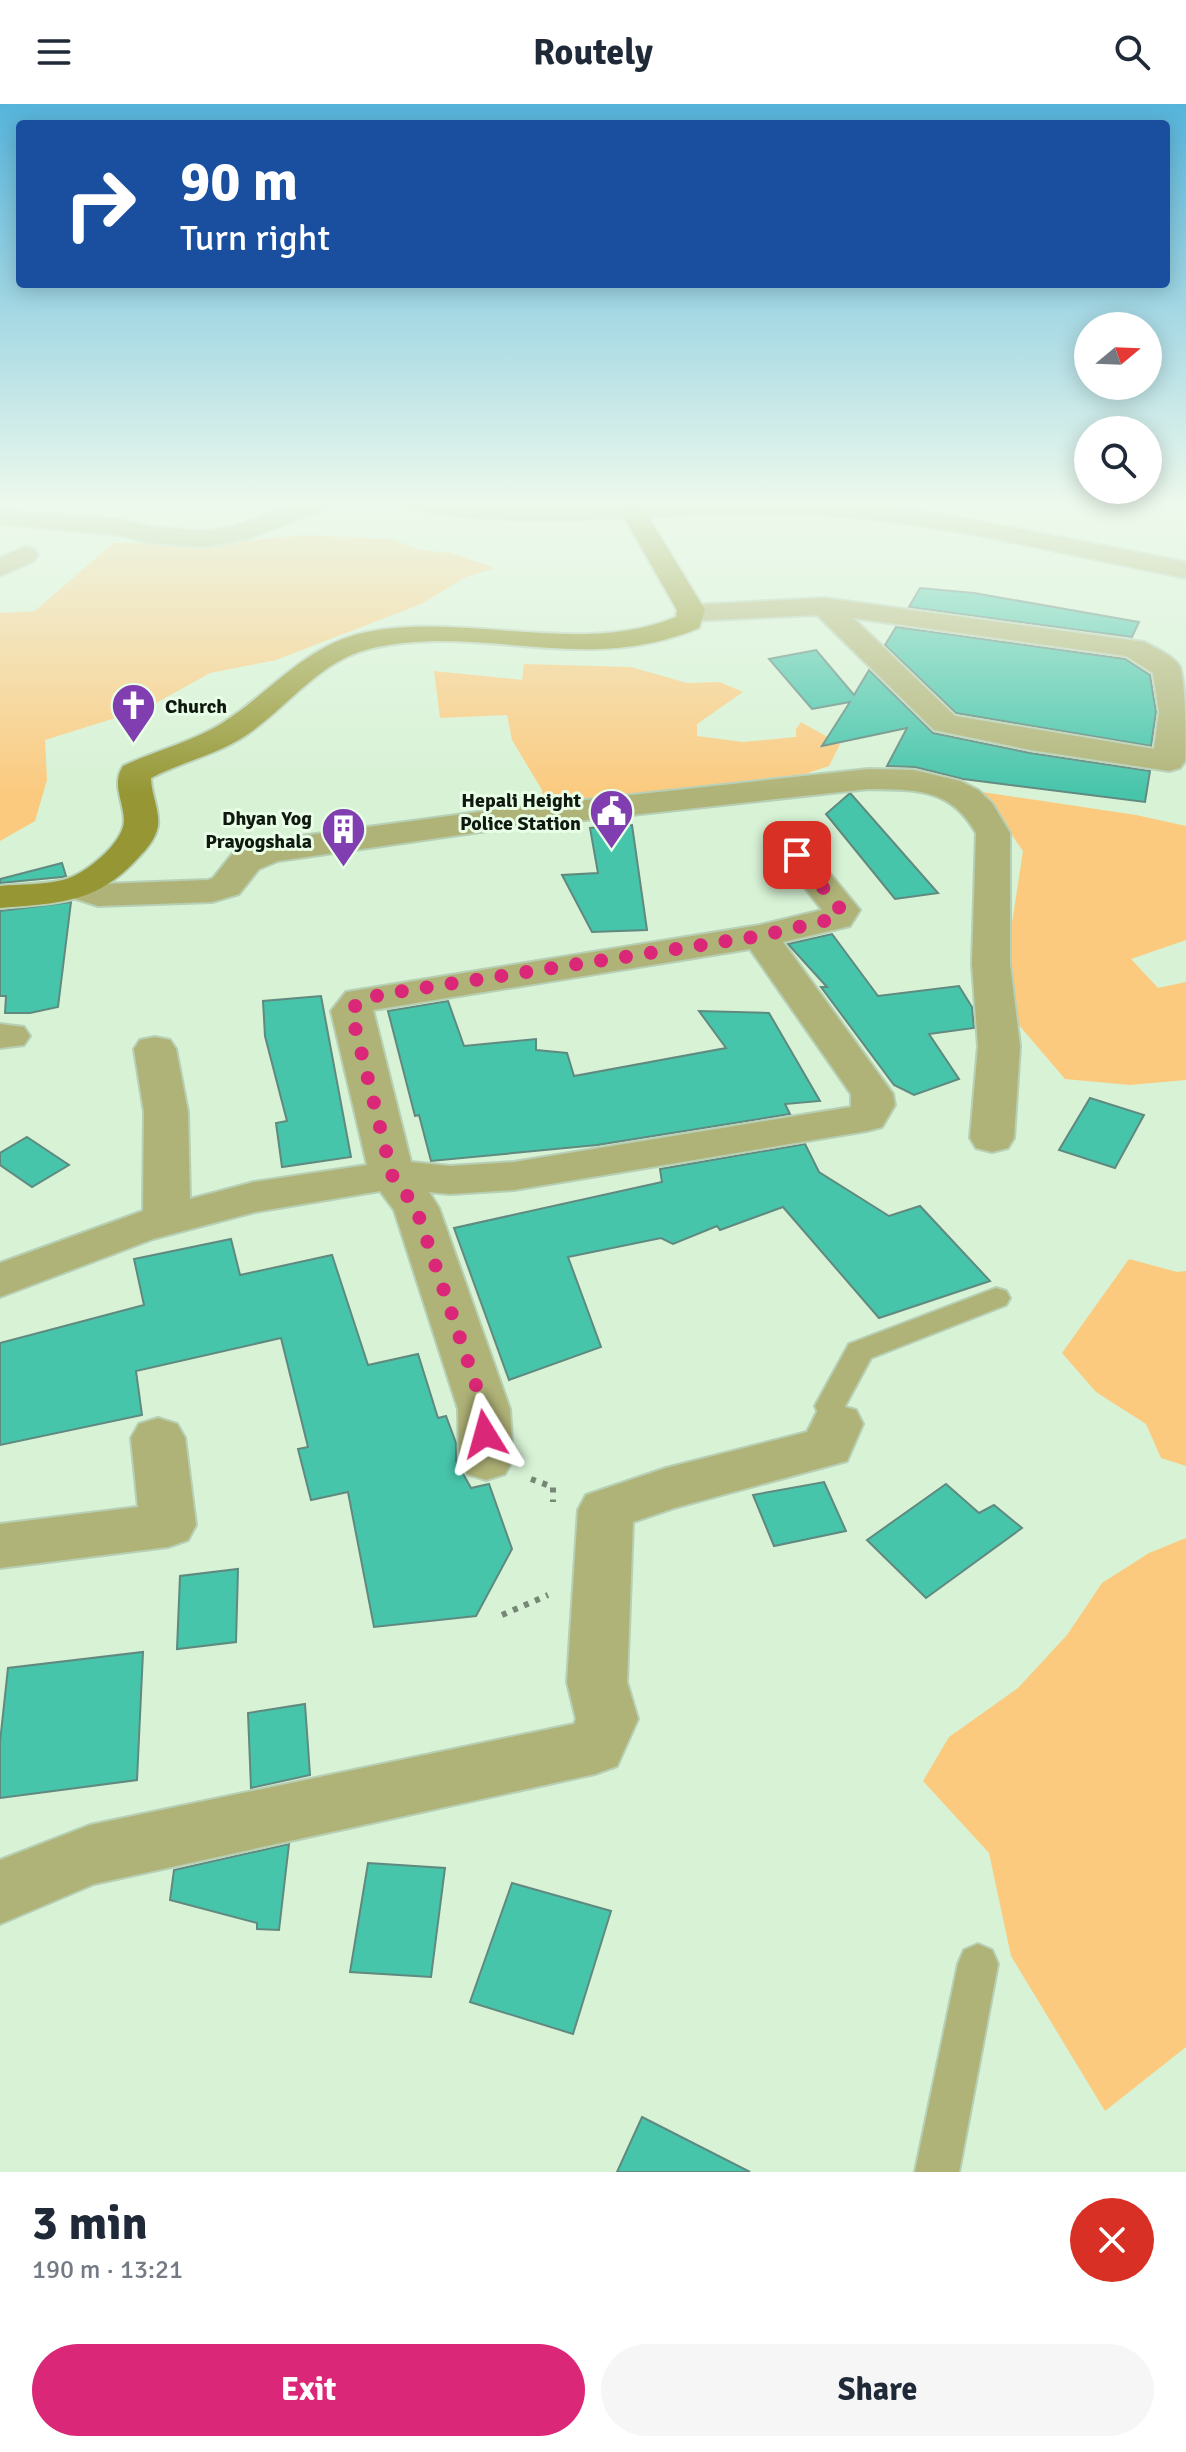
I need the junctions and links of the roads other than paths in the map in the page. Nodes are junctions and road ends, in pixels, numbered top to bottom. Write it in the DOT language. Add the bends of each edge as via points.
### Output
graph roads {
  1 [pos="682,600"];
  2 [pos="824,606"];
  3 [pos="690,613"];
  4 [pos="797,855"];
  5 [pos="80,888"];
  6 [pos="0,897"];
  7 [pos="760,936"];
  8 [pos="155,1049"];
  9 [pos="992,1138"];
  10 [pos="392,1175"];
  11 [pos="166,1221"];
  12 [pos="0,1281"];
  13 [pos="996,1298"];
  14 [pos="837,1424"];
  15 [pos="158,1438"];
  16 [pos="486,1460"];
  17 [pos="0,1546"];
  18 [pos="0,1892"];
  19 [pos="978,1964"];
  20 [pos="937,2172"];
  1 -- 3 [label="street"];
  2 -- 2 [label="street" via="1134,648 1167,669 1174,712 1169,761 945,723"];
  2 -- 3 [label="street"];
  3 -- 5 [label="street" via="689,622 672,631 634,639 598,642 450,633 360,642 327,657 234,730 135,773 139,834"];
  4 -- 7 [label="street" via="841,910 837,918"];
  5 -- 6 [label="street"];
  5 -- 9 [label="street" via="98,895 212,891 226,886 246,861 271,851 494,820 868,779 914,780 948,788 980,810 993,833 991,964 999,1046"];
  7 -- 10 [label="street" via="360,1000 351,1011"];
  7 -- 10 [label="street" via="872,1094 874,1105 867,1118 514,1176 450,1180"];
  8 -- 11 [label="street" via="163,1076 168,1149"];
  10 -- 11 [label="street" via="254,1197"];
  10 -- 16 [label="street" via="416,1208 484,1409"];
  11 -- 12 [label="street"];
  13 -- 14 [label="lane" via="860,1351 830,1406"];
  14 -- 18 [label="street" via="828,1447 606,1510 597,1682 607,1719 595,1747 90,1855"];
  15 -- 17 [label="street" via="168,1525"];
  19 -- 20 [label="lane"];
}
